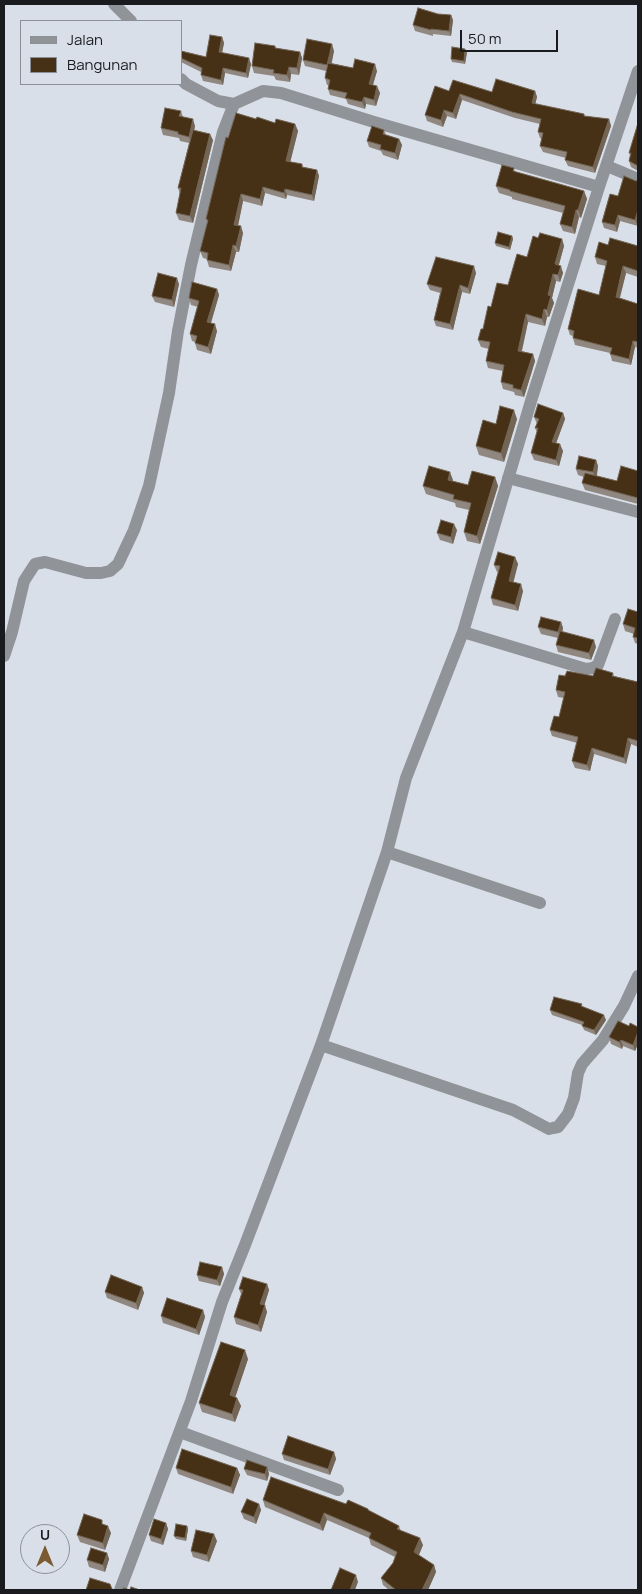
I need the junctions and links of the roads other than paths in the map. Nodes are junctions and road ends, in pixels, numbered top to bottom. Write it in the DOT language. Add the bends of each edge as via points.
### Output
graph roads {
  1 [pos="114,4"];
  2 [pos="130,20"];
  3 [pos="638,71"];
  4 [pos="182,80"];
  5 [pos="234,104"];
  6 [pos="607,166"];
  7 [pos="638,179"];
  8 [pos="599,187"];
  9 [pos="508,478"];
  10 [pos="638,512"];
  11 [pos="615,619"];
  12 [pos="463,632"];
  13 [pos="4,656"];
  14 [pos="387,852"];
  15 [pos="540,903"];
  16 [pos="638,976"];
  17 [pos="321,1045"];
  18 [pos="180,1432"];
  19 [pos="338,1490"];
  20 [pos="120,1590"];
  1 -- 2 [label="street"];
  3 -- 6 [label="street"];
  4 -- 5 [label="street" via="218,101"];
  5 -- 8 [label="street" via="263,92 281,93"];
  5 -- 13 [label="street" via="223,132 191,265 149,486 134,530 118,564 110,570 86,573 45,562 35,564 24,581"];
  6 -- 7 [label="street"];
  6 -- 8 [label="street"];
  8 -- 9 [label="street"];
  9 -- 10 [label="street"];
  9 -- 12 [label="street"];
  11 -- 12 [label="street" via="598,665 586,669"];
  12 -- 14 [label="street" via="406,778"];
  14 -- 15 [label="street"];
  14 -- 17 [label="street"];
  16 -- 17 [label="street" via="603,1040 582,1064 568,1114 558,1127 549,1129 513,1110"];
  17 -- 18 [label="street" via="222,1302"];
  18 -- 19 [label="street"];
  18 -- 20 [label="street"];
}
